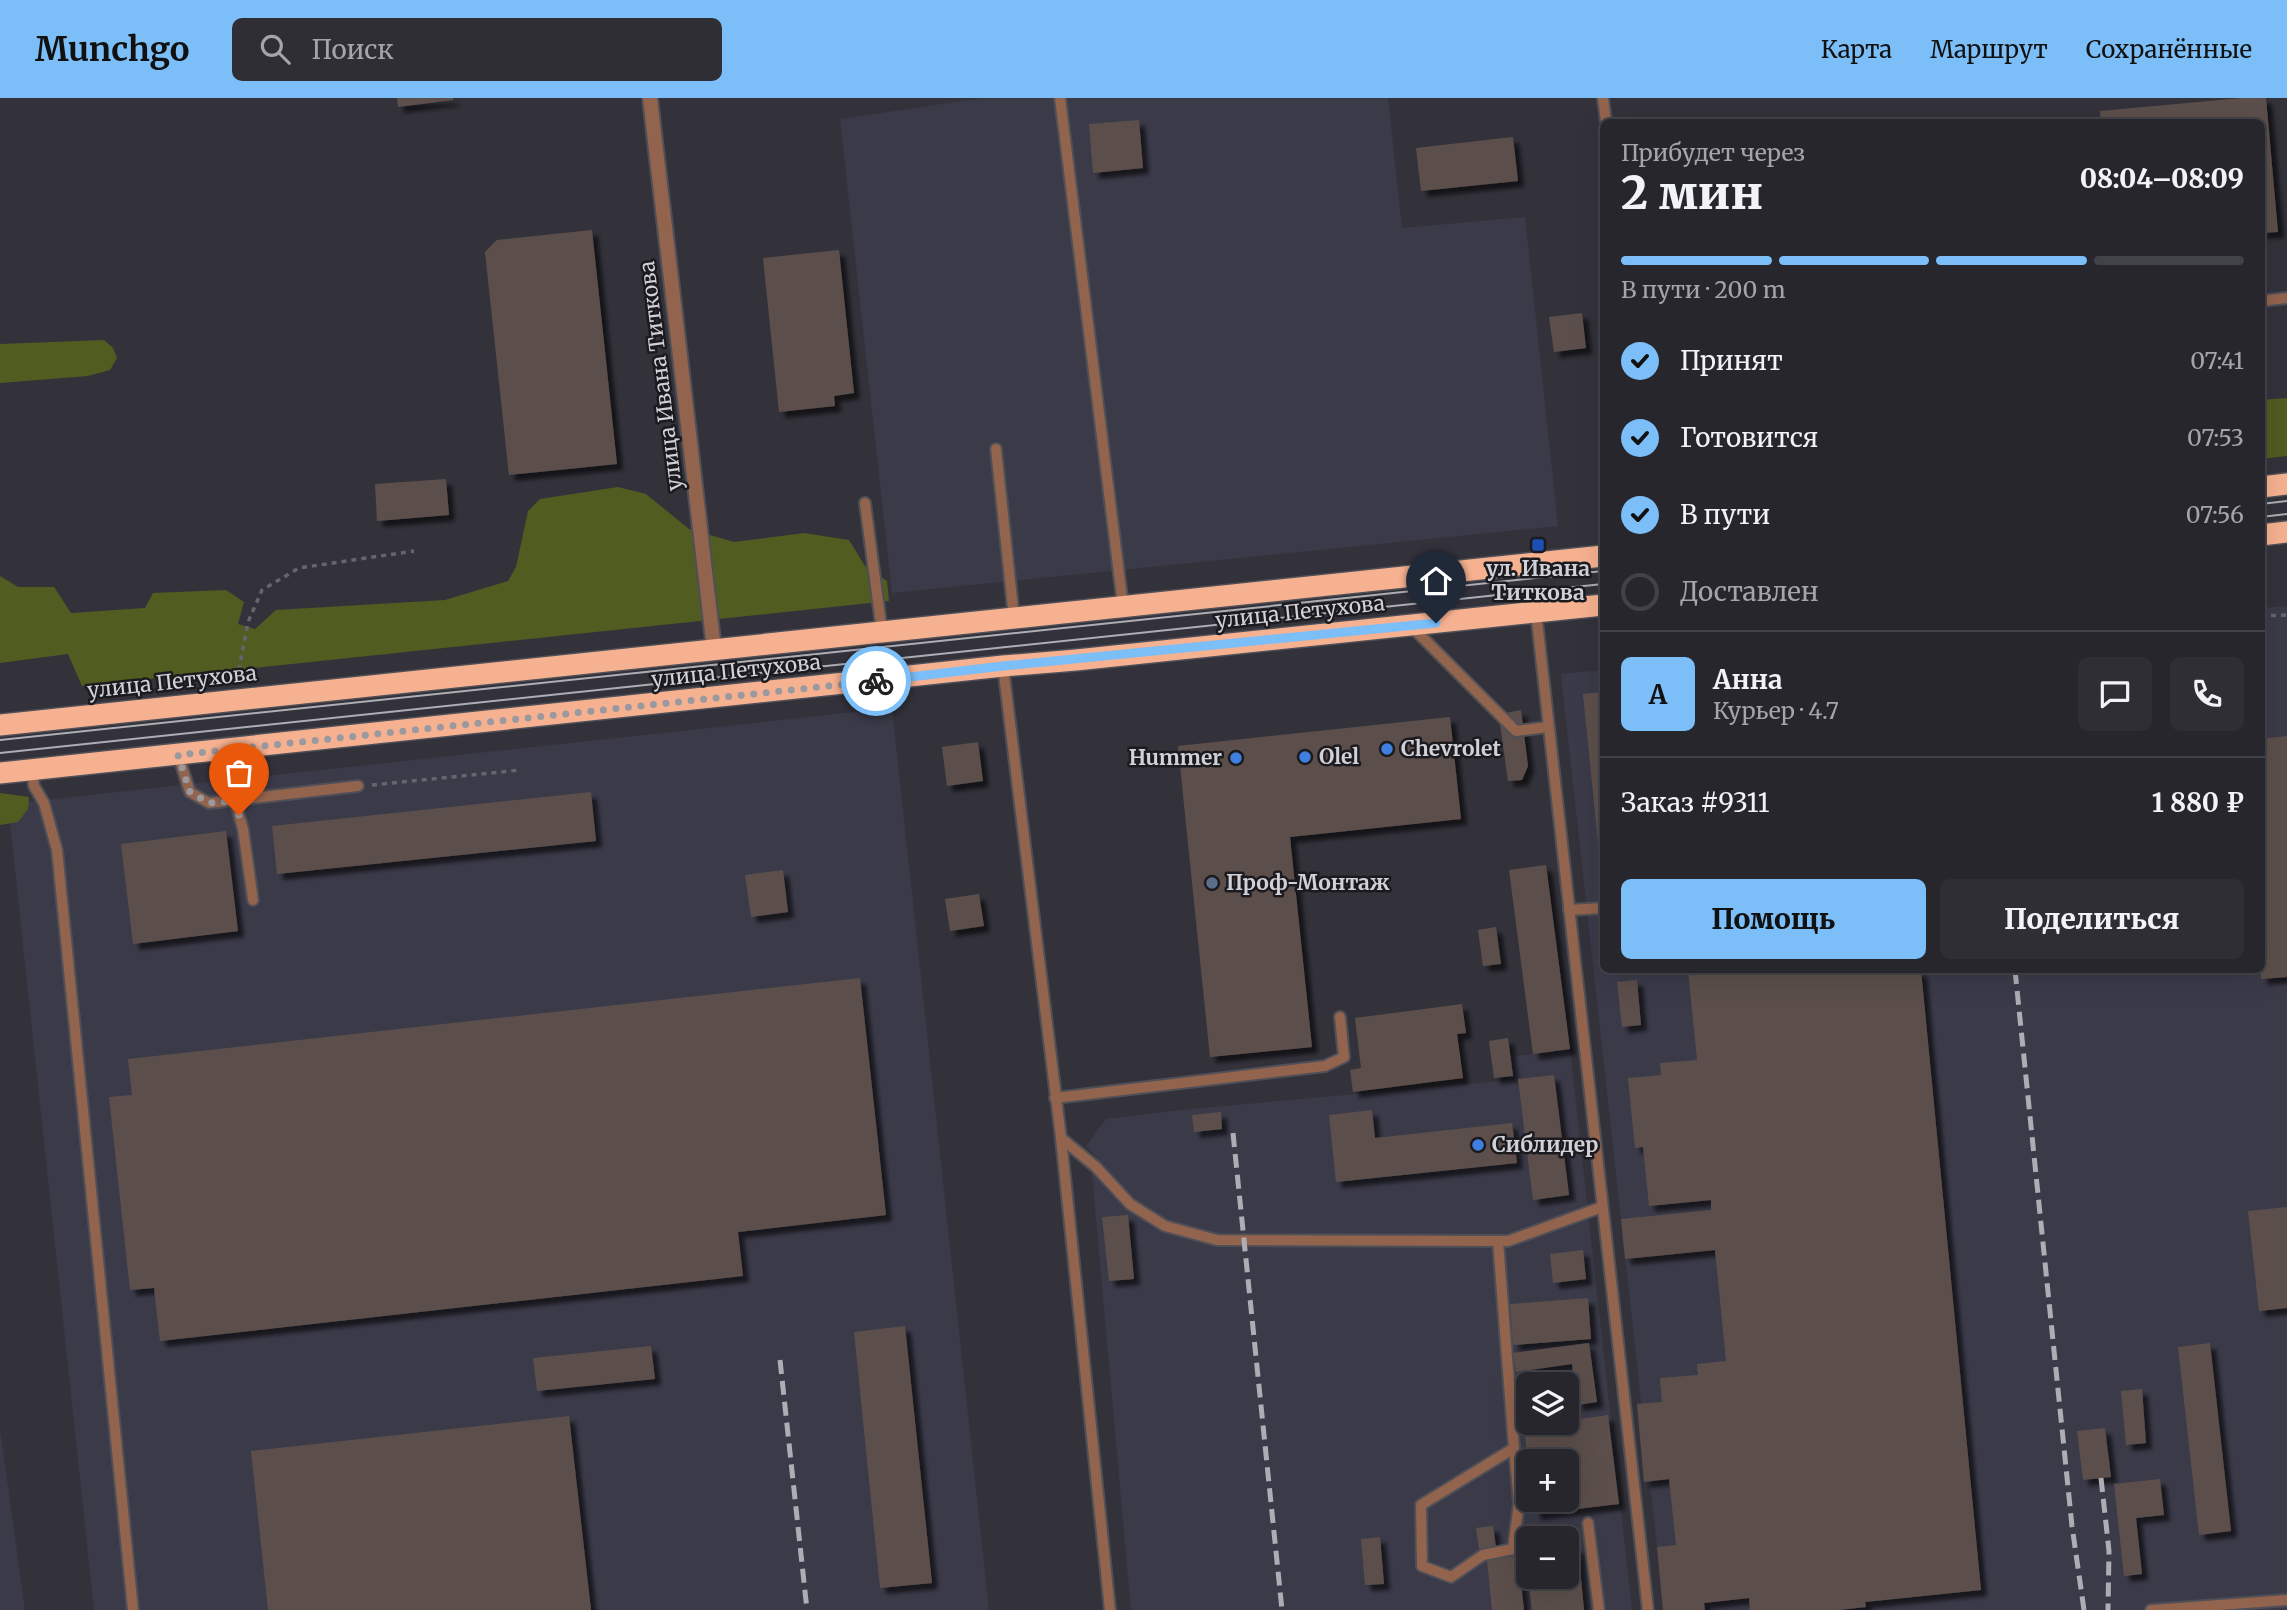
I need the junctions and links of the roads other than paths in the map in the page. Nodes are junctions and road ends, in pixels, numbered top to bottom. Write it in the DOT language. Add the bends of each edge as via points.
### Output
graph roads {
  1 [pos="650,98"];
  2 [pos="1060,98"];
  3 [pos="1603,98"];
  4 [pos="1606,119"];
  5 [pos="2287,299"];
  6 [pos="2265,301"];
  7 [pos="996,449"];
  8 [pos="2287,484"];
  9 [pos="2265,487"];
  10 [pos="865,503"];
  11 [pos="2287,532"];
  12 [pos="2265,535"];
  13 [pos="1600,556"];
  14 [pos="1600,605"];
  15 [pos="1123,606"];
  16 [pos="1535,612"];
  17 [pos="1014,618"];
  18 [pos="1411,626"];
  19 [pos="882,632"];
  20 [pos="714,649"];
  21 [pos="1003,666"];
  22 [pos="0,725"];
  23 [pos="1548,727"];
  24 [pos="178,755"];
  25 [pos="32,770"];
  26 [pos="0,773"];
  27 [pos="358,786"];
  28 [pos="235,801"];
  29 [pos="253,900"];
  30 [pos="1600,908"];
  31 [pos="1569,910"];
  32 [pos="1340,1017"];
  33 [pos="1055,1098"];
  34 [pos="1060,1138"];
  35 [pos="1602,1207"];
  36 [pos="1498,1241"];
  37 [pos="1514,1448"];
  38 [pos="1588,1523"];
  39 [pos="2287,1600"];
  40 [pos="133,1610"];
  41 [pos="1110,1610"];
  42 [pos="1599,1610"];
  43 [pos="1648,1610"];
  44 [pos="2151,1610"];
  1 -- 20 [label="street, улица Ивана Титкова"];
  2 -- 15 [label="lane"];
  3 -- 4 [label="lane"];
  5 -- 6 [label="lane"];
  7 -- 17 [label="lane"];
  8 -- 9 [label="highway"];
  10 -- 19 [label="lane"];
  11 -- 12 [label="highway"];
  13 -- 15 [label="highway, улица Петухова"];
  14 -- 16 [label="highway, улица Петухова"];
  15 -- 17 [label="highway, улица Петухова"];
  16 -- 18 [label="highway, улица Петухова"];
  16 -- 23 [label="lane"];
  17 -- 19 [label="highway, улица Петухова"];
  18 -- 21 [label="highway, улица Петухова"];
  18 -- 23 [label="lane" via="1516,731"];
  19 -- 20 [label="highway, улица Петухова"];
  20 -- 22 [label="highway, улица Петухова"];
  21 -- 24 [label="highway, улица Петухова"];
  21 -- 33 [label="lane"];
  23 -- 31 [label="lane"];
  24 -- 25 [label="highway, улица Петухова"];
  24 -- 28 [label="lane" via="190,792 209,803"];
  25 -- 26 [label="highway, улица Петухова"];
  25 -- 40 [label="lane" via="57,850"];
  27 -- 28 [label="lane"];
  28 -- 29 [label="lane"];
  30 -- 31 [label="lane"];
  31 -- 35 [label="lane"];
  32 -- 33 [label="lane" via="1344,1057 1325,1066"];
  33 -- 34 [label="lane"];
  34 -- 36 [label="lane" via="1096,1167 1130,1204 1165,1226 1217,1240"];
  34 -- 41 [label="lane"];
  35 -- 36 [label="lane"];
  35 -- 43 [label="lane"];
  36 -- 37 [label="lane"];
  37 -- 37 [label="lane" via="1519,1503 1513,1549 1483,1555 1451,1577 1422,1566 1421,1505"];
  38 -- 42 [label="lane"];
  39 -- 44 [label="lane"];
}
